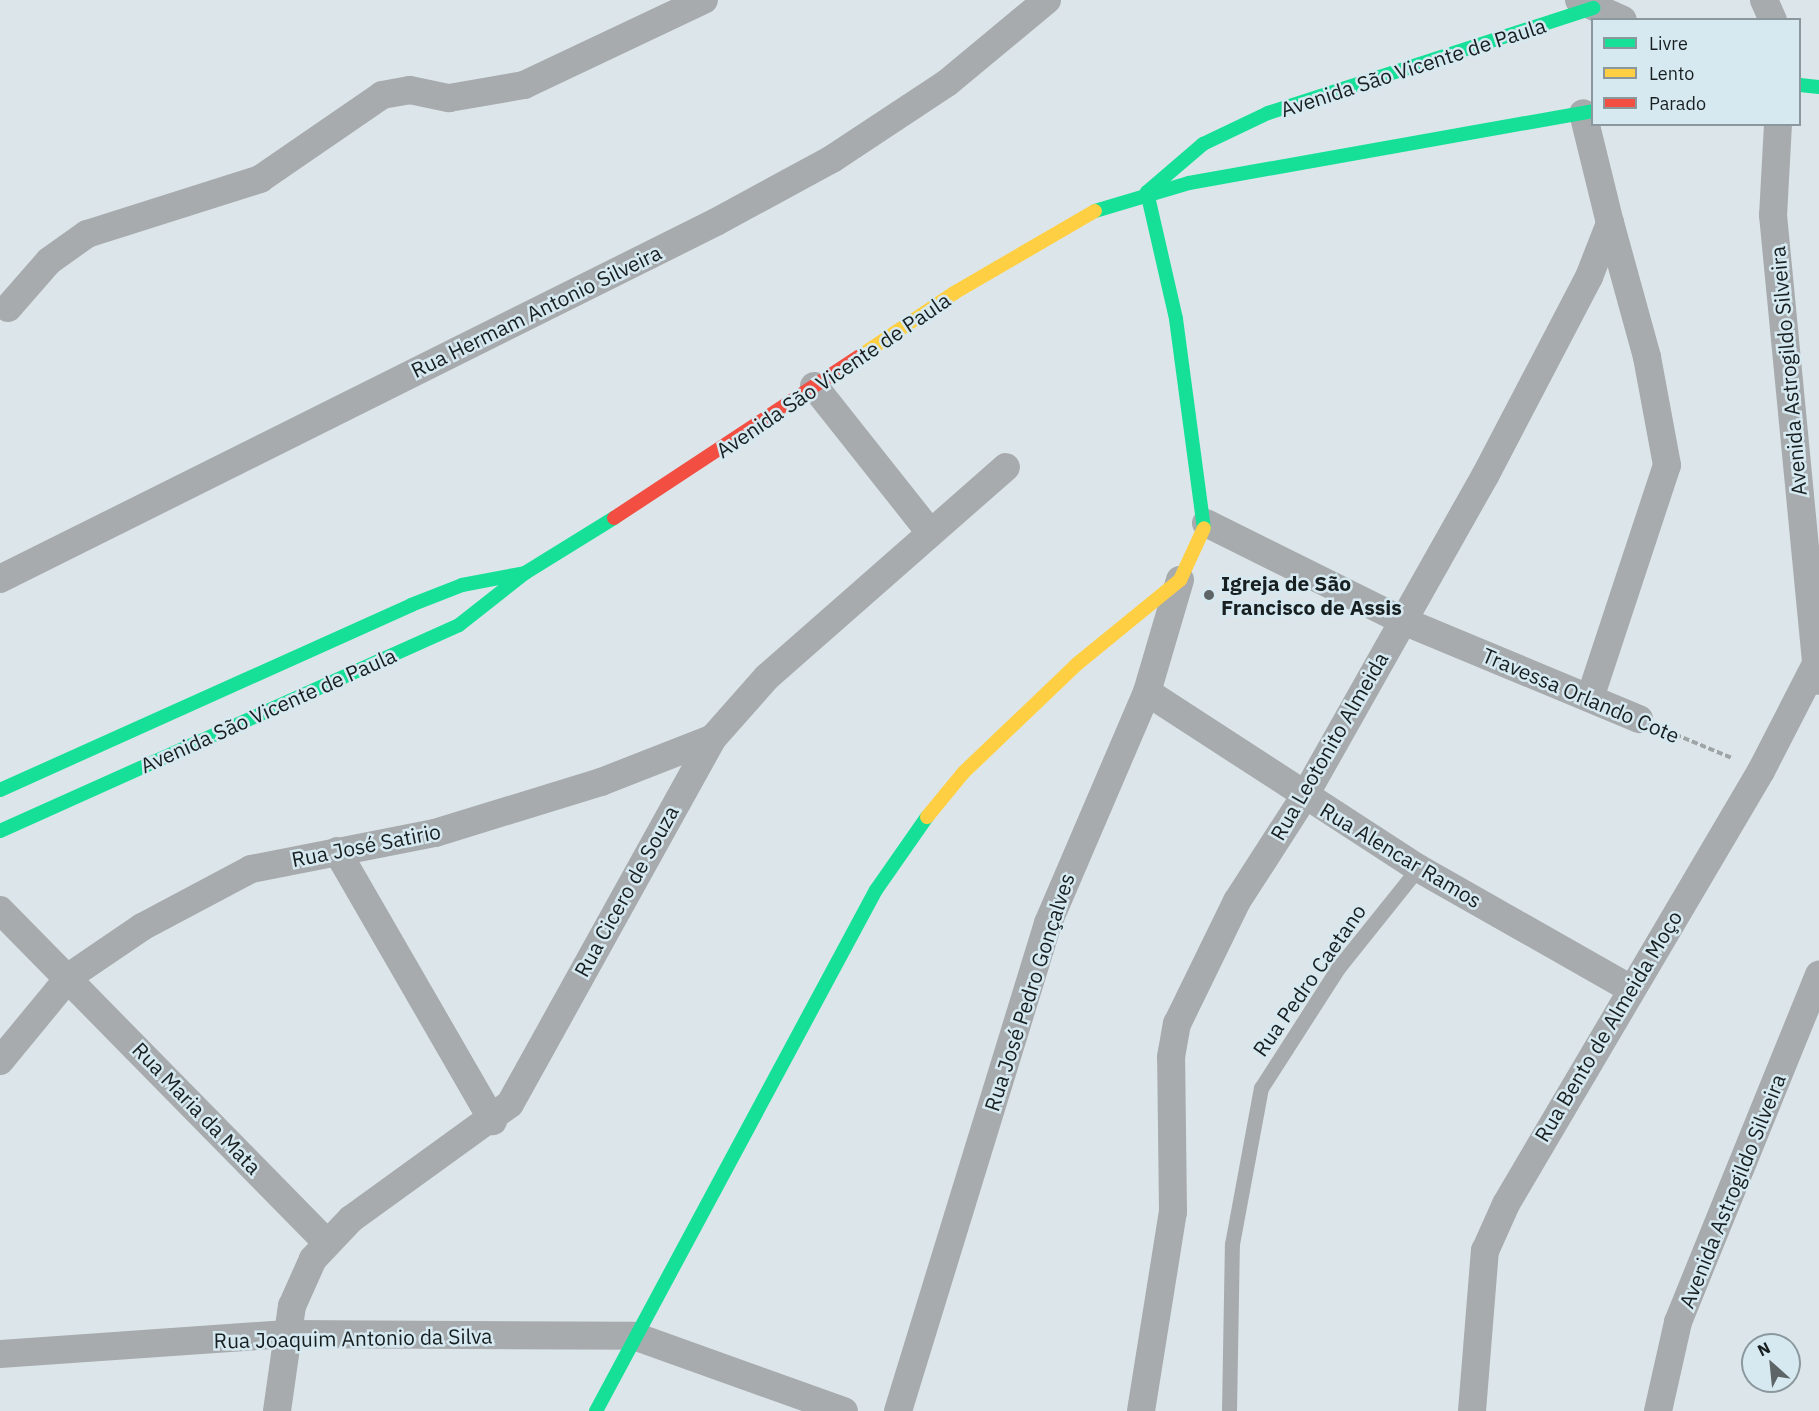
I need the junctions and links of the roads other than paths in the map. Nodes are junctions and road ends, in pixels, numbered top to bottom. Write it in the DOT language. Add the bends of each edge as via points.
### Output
graph roads {
  1 [pos="704,0"];
  2 [pos="1047,0"];
  3 [pos="1764,0"];
  4 [pos="1586,4"];
  5 [pos="1618,18"];
  6 [pos="1772,18"];
  7 [pos="1801,85"];
  8 [pos="1819,87"];
  9 [pos="1588,112"];
  10 [pos="1778,126"];
  11 [pos="1147,192"];
  12 [pos="1610,223"];
  13 [pos="8,308"];
  14 [pos="814,386"];
  15 [pos="1006,467"];
  16 [pos="1206,523"];
  17 [pos="928,530"];
  18 [pos="525,573"];
  19 [pos="0,579"];
  20 [pos="1180,580"];
  21 [pos="1401,620"];
  22 [pos="1818,676"];
  23 [pos="1147,692"];
  24 [pos="1590,698"];
  25 [pos="1639,719"];
  26 [pos="713,738"];
  27 [pos="0,790"];
  28 [pos="1304,797"];
  29 [pos="0,831"];
  30 [pos="337,851"];
  31 [pos="1419,868"];
  32 [pos="0,910"];
  33 [pos="1819,975"];
  34 [pos="70,976"];
  35 [pos="1631,989"];
  36 [pos="0,1061"];
  37 [pos="493,1121"];
  38 [pos="325,1241"];
  39 [pos="287,1334"];
  40 [pos="634,1336"];
  41 [pos="0,1354"];
  42 [pos="277,1411"];
  43 [pos="596,1411"];
  44 [pos="844,1411"];
  45 [pos="898,1411"];
  46 [pos="1141,1411"];
  47 [pos="1229,1411"];
  48 [pos="1472,1411"];
  49 [pos="1658,1411"];
  1 -- 13 [label="street" via="524,85 449,98 410,90 382,95 260,179 87,234 49,261"];
  2 -- 19 [label="street, Rua Hermam Antonio Silveira" via="946,83 832,159 716,222"];
  3 -- 6 [label="street"];
  4 -- 5 [label="street"];
  4 -- 11 [label="street, Avenida São Vicente de Paula" via="1268,113 1203,144 1170,167"];
  7 -- 8 [label="street"];
  9 -- 11 [label="street, Avenida São Vicente de Paula"];
  9 -- 12 [label="street"];
  10 -- 22 [label="street, Avenida Astrogildo Silveira" via="1773,215"];
  11 -- 14 [label="street, Avenida São Vicente de Paula" via="1057,231"];
  11 -- 16 [label="street" via="1176,319"];
  12 -- 21 [label="street, Rua Leotonito Almeida" via="1554,349"];
  12 -- 24 [label="street" via="1647,357 1667,465"];
  14 -- 17 [label="street"];
  14 -- 18 [label="street, Avenida São Vicente de Paula"];
  15 -- 17 [label="street, Rua Cicero de Souza"];
  16 -- 20 [label="street"];
  16 -- 21 [label="street, Travessa Orlando Cote"];
  17 -- 26 [label="street, Rua Cicero de Souza" via="767,676"];
  18 -- 27 [label="street, Avenida São Vicente de Paula" via="462,585 411,605"];
  18 -- 29 [label="street, Avenida São Vicente de Paula" via="459,625"];
  20 -- 23 [label="street, Rua José Pedro Gonçalves"];
  20 -- 40 [label="street" via="1077,664 988,749 911,837 876,890"];
  21 -- 24 [label="street, Travessa Orlando Cote"];
  21 -- 28 [label="street, Rua Leotonito Almeida"];
  22 -- 35 [label="street, Rua Bento de Almeida Moço"];
  23 -- 28 [label="street, Rua Alencar Ramos"];
  23 -- 45 [label="street, Rua José Pedro Gonçalves" via="1048,924"];
  24 -- 25 [label="street, Travessa Orlando Cote"];
  26 -- 30 [label="street, Rua José Satirio" via="510,812 387,844"];
  26 -- 37 [label="street, Rua Cicero de Souza" via="611,915 526,1081"];
  28 -- 31 [label="street, Rua Alencar Ramos"];
  28 -- 46 [label="street, Rua Leotonito Almeida" via="1237,901 1177,1023 1171,1057 1172,1224"];
  30 -- 34 [label="street, Rua José Satirio" via="251,869 142,927"];
  30 -- 37 [label="street"];
  31 -- 35 [label="street, Rua Alencar Ramos"];
  31 -- 47 [label="lane, Rua Pedro Caetano" via="1338,968 1261,1088 1232,1244"];
  32 -- 34 [label="street, Rua Maria da Mata"];
  33 -- 49 [label="street, Avenida Astrogildo Silveira" via="1678,1322"];
  34 -- 36 [label="street, Rua José Satirio"];
  34 -- 38 [label="street, Rua Maria da Mata"];
  35 -- 48 [label="street, Rua Bento de Almeida Moço" via="1528,1160 1485,1251"];
  37 -- 38 [label="street, Rua Cicero de Souza"];
  38 -- 39 [label="street, Rua Cicero de Souza" via="302,1278"];
  39 -- 40 [label="street, Rua Joaquim Antonio da Silva"];
  39 -- 41 [label="street, Rua Joaquim Antonio da Silva"];
  39 -- 42 [label="street, Rua Cicero de Souza"];
  40 -- 43 [label="street"];
  40 -- 44 [label="street, Rua Joaquim Antonio da Silva"];
}
